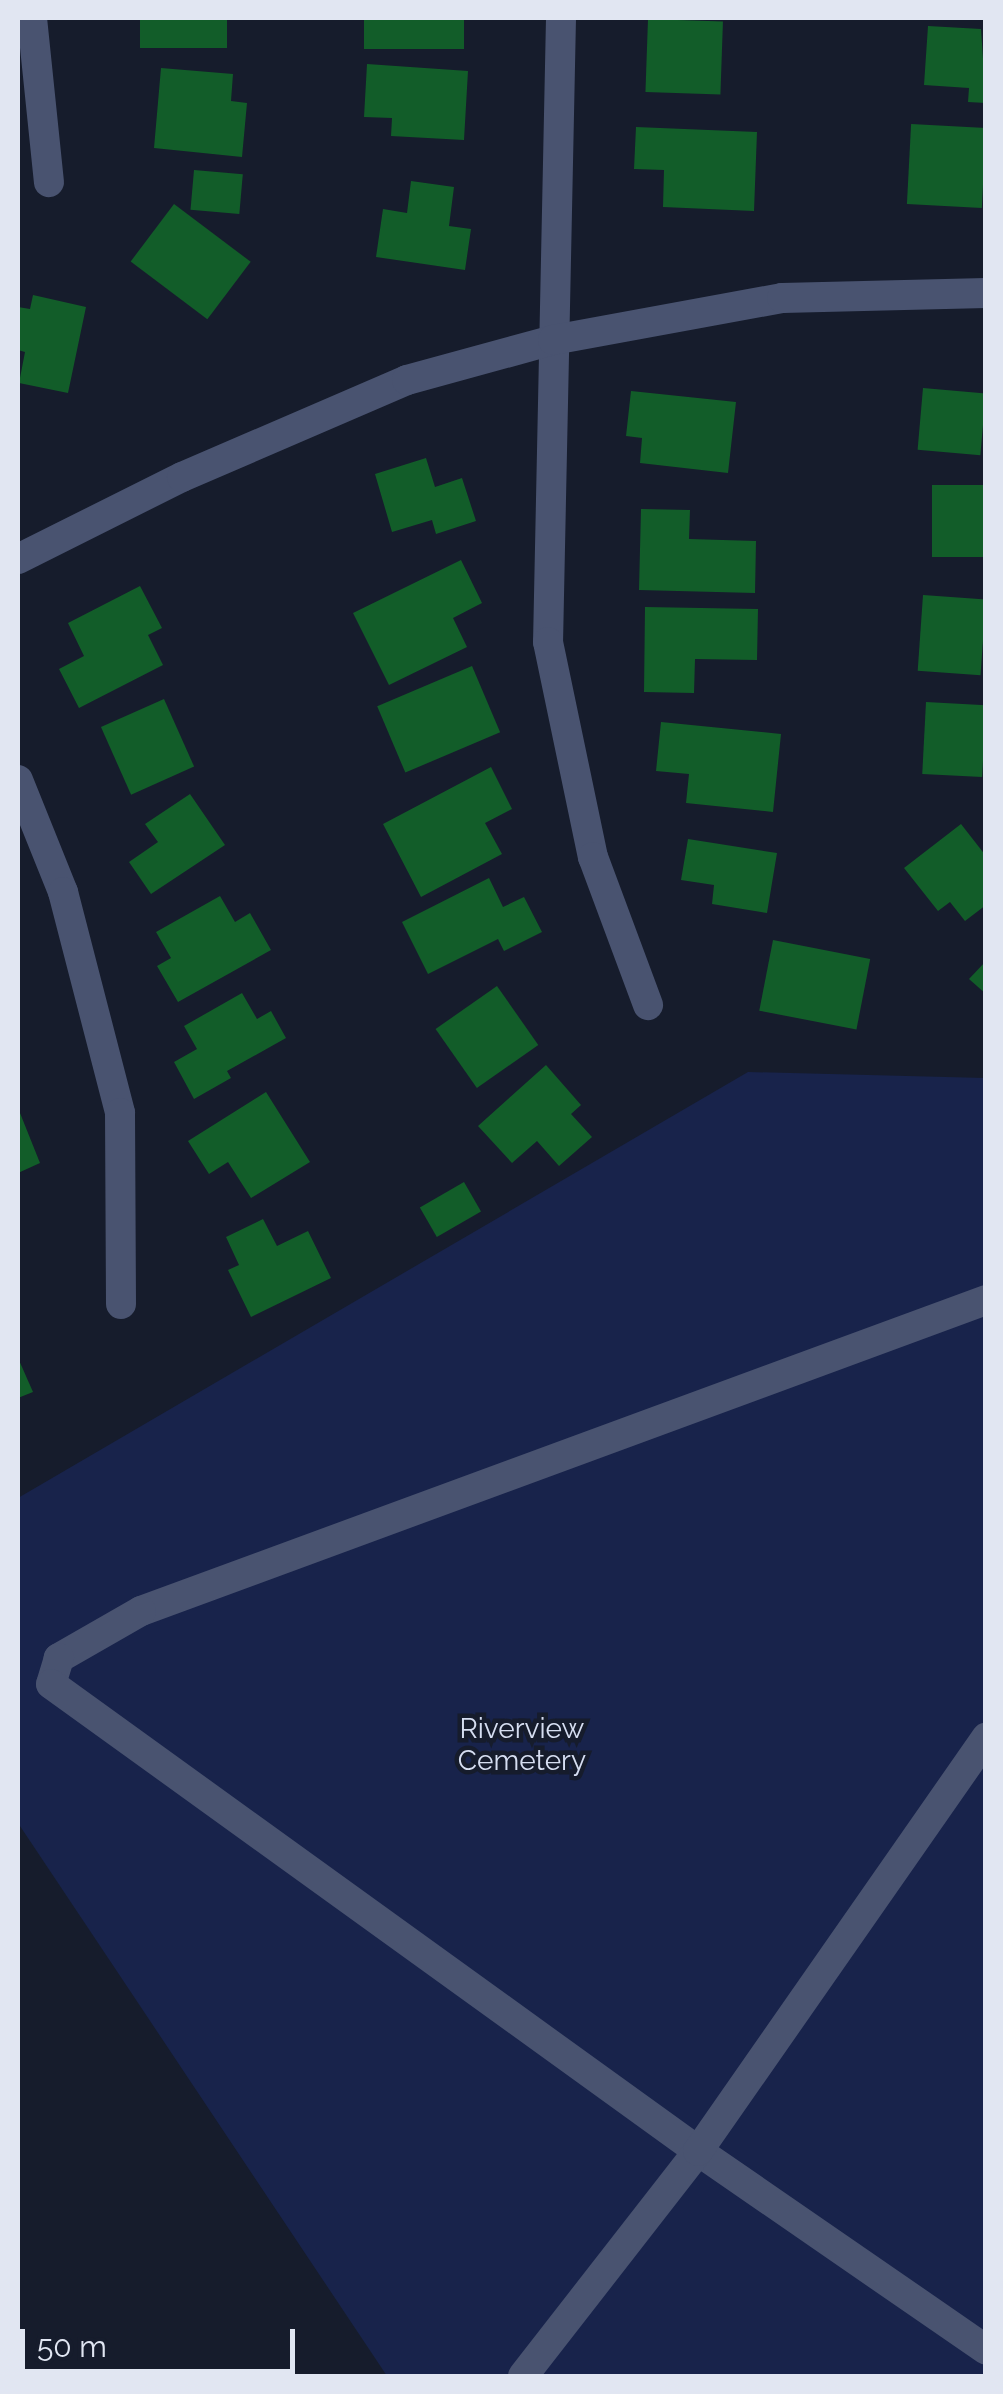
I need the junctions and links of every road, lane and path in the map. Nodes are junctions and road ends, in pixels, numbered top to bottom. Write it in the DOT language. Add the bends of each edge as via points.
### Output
graph roads {
  1 [pos="32,18"];
  2 [pos="561,18"];
  3 [pos="49,182"];
  4 [pos="986,293"];
  5 [pos="552,340"];
  6 [pos="18,559"];
  7 [pos="18,780"];
  8 [pos="648,1005"];
  9 [pos="986,1300"];
  10 [pos="122,1304"];
  11 [pos="986,1738"];
  12 [pos="698,2152"];
  13 [pos="986,2350"];
  14 [pos="523,2376"];
  1 -- 3 [label="street"];
  2 -- 5 [label="street"];
  4 -- 5 [label="street" via="782,298"];
  5 -- 6 [label="street" via="407,380 182,477"];
  5 -- 8 [label="street" via="548,642 592,858"];
  7 -- 10 [label="street" via="63,892 120,1112"];
  9 -- 12 [label="street" via="142,1611 59,1658 51,1684"];
  11 -- 12 [label="street"];
  12 -- 13 [label="street"];
  12 -- 14 [label="street"];
}
